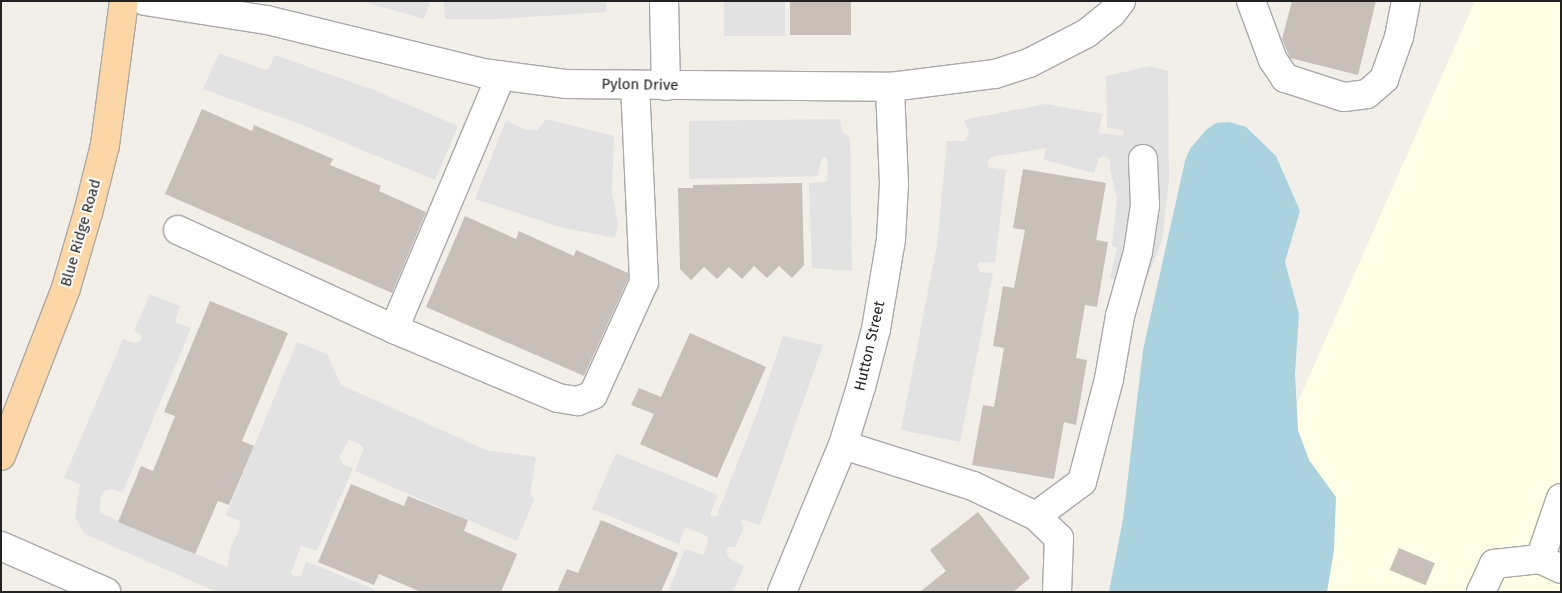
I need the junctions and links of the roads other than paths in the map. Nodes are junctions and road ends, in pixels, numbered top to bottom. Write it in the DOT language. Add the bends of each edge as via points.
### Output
graph roads {
  1 [pos="124,1"];
  2 [pos="144,1"];
  3 [pos="664,1"];
  4 [pos="1121,1"];
  5 [pos="1251,1"];
  6 [pos="1406,1"];
  7 [pos="501,76"];
  8 [pos="635,86"];
  9 [pos="666,86"];
  10 [pos="890,87"];
  11 [pos="1143,159"];
  12 [pos="178,230"];
  13 [pos="394,329"];
  14 [pos="843,445"];
  15 [pos="1,456"];
  16 [pos="1561,498"];
  17 [pos="1036,516"];
  18 [pos="1,546"];
  19 [pos="1550,564"];
  20 [pos="106,592"];
  21 [pos="782,592"];
  22 [pos="1057,592"];
  23 [pos="1481,592"];
  1 -- 15 [label="main road, Blue Ridge Road" via="105,145 88,213 66,288"];
  2 -- 7 [label="street, Pylon Drive" via="267,20"];
  3 -- 9 [label="street"];
  4 -- 10 [label="street, Pylon Drive" via="1087,34 1029,63 995,74"];
  5 -- 6 [label="street" via="1273,60 1285,78 1344,97 1367,94 1384,79 1399,37"];
  7 -- 8 [label="street, Pylon Drive" via="565,84"];
  7 -- 13 [label="street"];
  8 -- 9 [label="street, Pylon Drive"];
  8 -- 13 [label="street" via="644,282 593,395 578,401 558,398"];
  9 -- 10 [label="street, Pylon Drive"];
  10 -- 14 [label="street, Hutton Street" via="894,184 891,239 876,329"];
  11 -- 17 [label="street" via="1145,205 1138,252 1082,482"];
  12 -- 13 [label="street"];
  14 -- 17 [label="street" via="973,486"];
  14 -- 21 [label="street, Hutton Street"];
  16 -- 19 [label="street"];
  17 -- 22 [label="street" via="1059,538"];
  18 -- 20 [label="street"];
  19 -- 23 [label="street" via="1494,564"];
}
